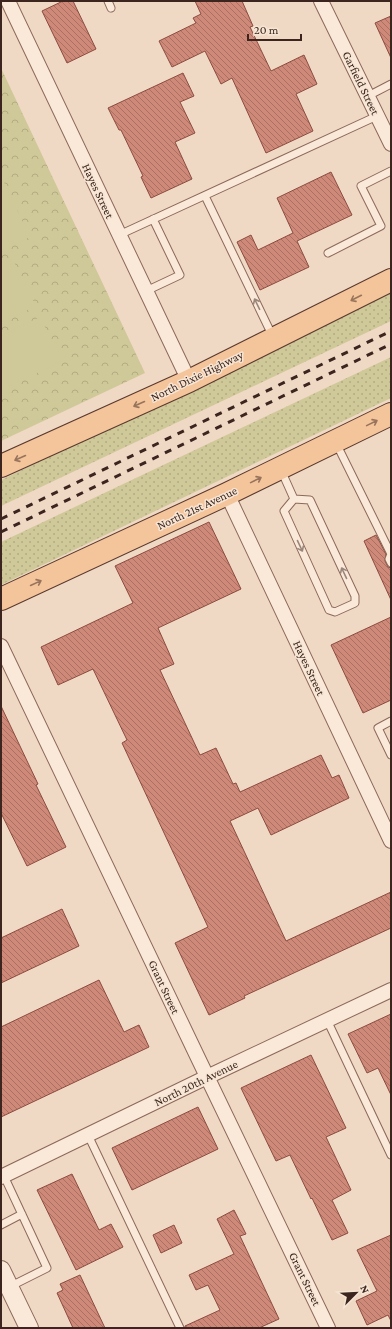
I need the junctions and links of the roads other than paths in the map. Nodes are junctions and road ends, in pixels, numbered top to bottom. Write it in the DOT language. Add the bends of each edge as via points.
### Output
graph roads {
  1 [pos="8,1"];
  2 [pos="321,1"];
  3 [pos="391,84"];
  4 [pos="368,96"];
  5 [pos="377,116"];
  6 [pos="391,142"];
  7 [pos="391,171"];
  8 [pos="205,196"];
  9 [pos="153,219"];
  10 [pos="119,235"];
  11 [pos="328,253"];
  12 [pos="391,280"];
  13 [pos="146,291"];
  14 [pos="274,339"];
  15 [pos="189,382"];
  16 [pos="391,414"];
  17 [pos="335,441"];
  18 [pos="1,466"];
  19 [pos="280,468"];
  20 [pos="227,494"];
  21 [pos="294,499"];
  22 [pos="391,554"];
  23 [pos="391,563"];
  24 [pos="1,599"];
  25 [pos="1,646"];
  26 [pos="391,721"];
  27 [pos="391,755"];
  28 [pos="391,842"];
  29 [pos="391,990"];
  30 [pos="327,1020"];
  31 [pos="207,1077"];
  32 [pos="88,1135"];
  33 [pos="391,1155"];
  34 [pos="2,1177"];
  35 [pos="22,1214"];
  36 [pos="1,1225"];
  37 [pos="1,1270"];
  38 [pos="9,1287"];
  39 [pos="29,1328"];
  40 [pos="180,1328"];
  41 [pos="328,1328"];
  1 -- 10 [label="street, Hayes Street"];
  2 -- 4 [label="street, Garfield Street"];
  3 -- 4 [label="lane"];
  4 -- 5 [label="street, Garfield Street"];
  5 -- 6 [label="street, Garfield Street"];
  5 -- 8 [label="lane"];
  7 -- 11 [label="lane" via="361,186 381,226"];
  8 -- 9 [label="lane"];
  14 -- 8 [label="lane, one-way"];
  9 -- 10 [label="lane"];
  9 -- 13 [label="lane" via="180,274"];
  10 -- 13 [label="street, Hayes Street"];
  12 -- 14 [label="main road, North Dixie Highway, one-way"];
  13 -- 15 [label="street, Hayes Street"];
  14 -- 15 [label="main road, North Dixie Highway"];
  15 -- 18 [label="main road, North Dixie Highway, one-way"];
  17 -- 16 [label="main road, North 21st Avenue, one-way"];
  17 -- 19 [label="main road, North 21st Avenue"];
  17 -- 22 [label="lane"];
  20 -- 19 [label="main road, North 21st Avenue, one-way"];
  19 -- 21 [label="lane"];
  24 -- 20 [label="main road, North 21st Avenue, one-way"];
  20 -- 28 [label="street, Hayes Street"];
  21 -- 21 [label="lane, one-way" via="284,511 329,610 335,612 355,603 355,596 310,500"];
  22 -- 23 [label="lane"];
  25 -- 31 [label="street, Grant Street"];
  26 -- 27 [label="lane" via="378,728"];
  29 -- 30 [label="street, North 20th Avenue"];
  30 -- 31 [label="street, North 20th Avenue"];
  30 -- 33 [label="lane"];
  31 -- 32 [label="street, North 20th Avenue"];
  31 -- 41 [label="street, Grant Street"];
  32 -- 34 [label="street, North 20th Avenue"];
  32 -- 40 [label="lane"];
  34 -- 35 [label="lane"];
  35 -- 36 [label="lane"];
  35 -- 38 [label="lane" via="47,1268"];
  37 -- 38 [label="street"];
  38 -- 39 [label="street"];
}
